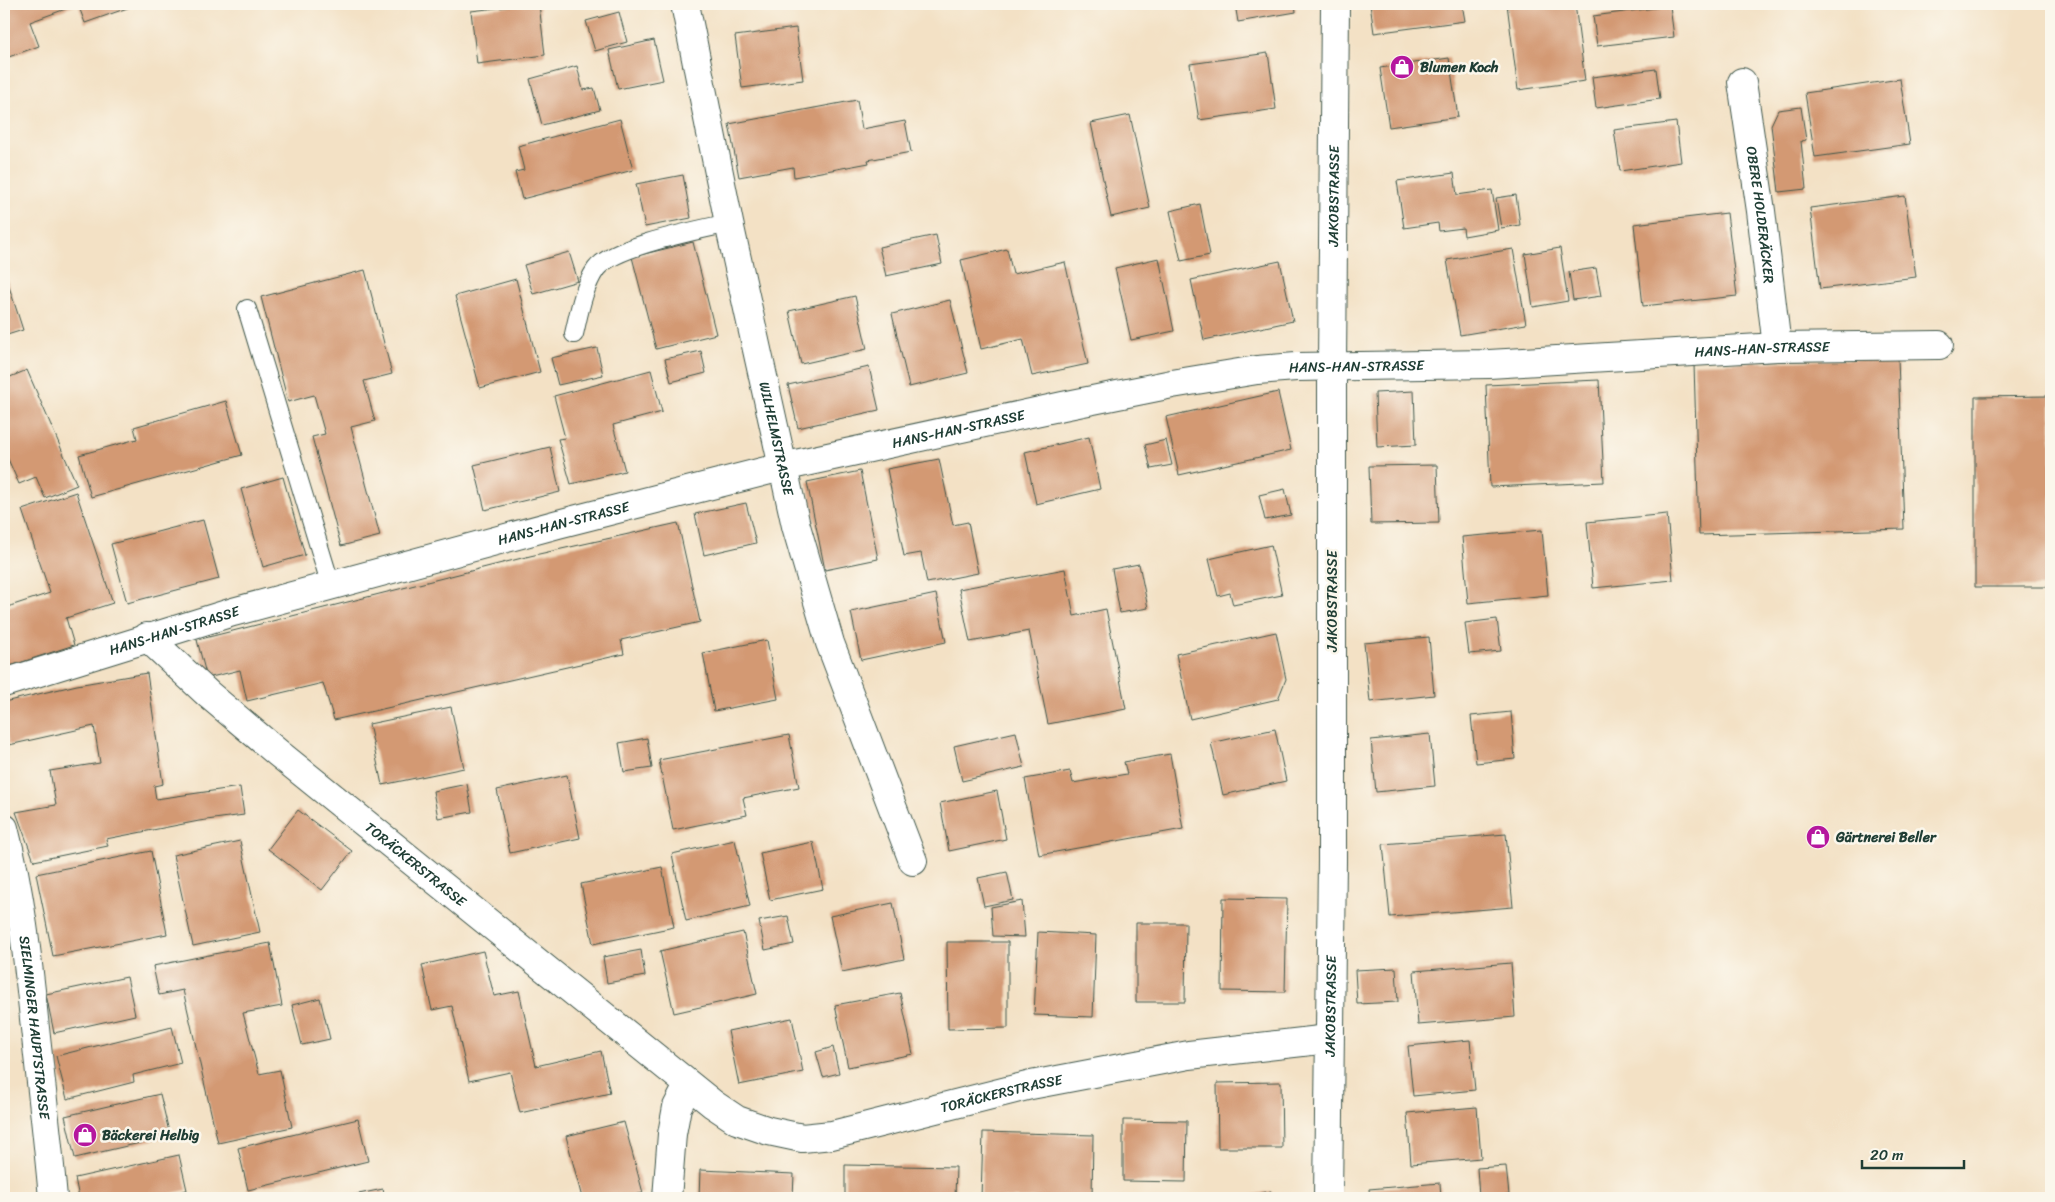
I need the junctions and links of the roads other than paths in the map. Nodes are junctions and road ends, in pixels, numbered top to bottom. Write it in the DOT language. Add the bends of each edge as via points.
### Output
graph roads {
  1 [pos="685,4"];
  2 [pos="1335,4"];
  3 [pos="1742,82"];
  4 [pos="729,223"];
  5 [pos="247,309"];
  6 [pos="574,334"];
  7 [pos="1939,345"];
  8 [pos="1777,347"];
  9 [pos="1332,365"];
  10 [pos="782,467"];
  11 [pos="331,586"];
  12 [pos="147,637"];
  13 [pos="4,683"];
  14 [pos="4,828"];
  15 [pos="912,861"];
  16 [pos="1329,1039"];
  17 [pos="688,1086"];
  18 [pos="53,1198"];
  19 [pos="667,1198"];
  20 [pos="1328,1198"];
  1 -- 4 [label="street, WILHELMSTRASSE"];
  2 -- 9 [label="street, JAKOBSTRASSE"];
  3 -- 8 [label="street, OBERE HOLDERÄCKER"];
  4 -- 6 [label="lane" via="644,244 616,255 597,268 581,301"];
  4 -- 10 [label="street, WILHELMSTRASSE"];
  5 -- 11 [label="lane"];
  7 -- 8 [label="street, HANS-HAN-STRASSE"];
  8 -- 9 [label="street, HANS-HAN-STRASSE" via="1489,364"];
  9 -- 10 [label="street, HANS-HAN-STRASSE" via="1257,370 1172,384"];
  9 -- 16 [label="street, JAKOBSTRASSE"];
  10 -- 11 [label="street, HANS-HAN-STRASSE"];
  10 -- 15 [label="street, WILHELMSTRASSE" via="830,642"];
  11 -- 12 [label="street, HANS-HAN-STRASSE"];
  12 -- 13 [label="street, HANS-HAN-STRASSE"];
  12 -- 17 [label="street, TORÄCKERSTRASSE" via="278,753 548,969"];
  14 -- 18 [label="street, SIELMINGER HAUPTSTRASSE" via="25,938"];
  16 -- 17 [label="street, TORÄCKERSTRASSE" via="1189,1055 1031,1085 832,1135 802,1138 737,1120"];
  16 -- 20 [label="street, JAKOBSTRASSE"];
  17 -- 19 [label="street" via="677,1107"];
}
